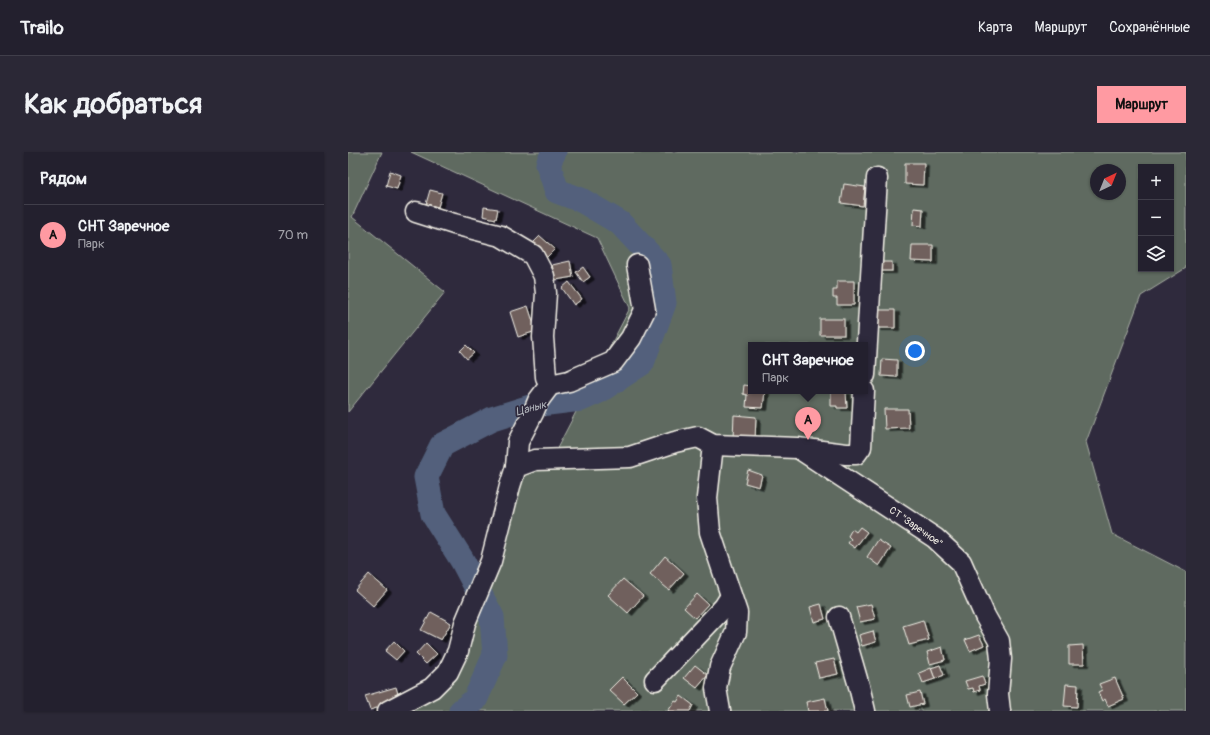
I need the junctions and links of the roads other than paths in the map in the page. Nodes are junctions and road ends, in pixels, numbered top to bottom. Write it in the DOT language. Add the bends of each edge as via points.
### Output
graph roads {
  1 [pos="877,178"];
  2 [pos="416,212"];
  3 [pos="637,265"];
  4 [pos="867,342"];
  5 [pos="550,384"];
  6 [pos="864,394"];
  7 [pos="713,445"];
  8 [pos="797,448"];
  9 [pos="516,467"];
  10 [pos="731,596"];
  11 [pos="839,617"];
  12 [pos="654,680"];
  13 [pos="388,711"];
  14 [pos="720,711"];
  15 [pos="865,711"];
  16 [pos="1000,711"];
  1 -- 4 [label="lane"];
  2 -- 5 [label="lane" via="501,236 533,255 544,276 544,362 546,377"];
  3 -- 5 [label="lane" via="645,310 631,338 613,362 569,381"];
  5 -- 9 [label="lane" via="518,442"];
  6 -- 8 [label="lane" via="860,447 856,454"];
  7 -- 8 [label="lane"];
  7 -- 9 [label="lane" via="698,437 630,457 535,460"];
  7 -- 10 [label="lane" via="707,498 710,532"];
  8 -- 16 [label="lane, СТ \"Заречное\"" via="935,538 961,562 999,641"];
  9 -- 13 [label="lane" via="491,561 448,672 432,688"];
  10 -- 12 [label="lane" via="724,607"];
  10 -- 14 [label="lane" via="737,613 736,632 720,667 716,688"];
  11 -- 15 [label="lane"];
}
